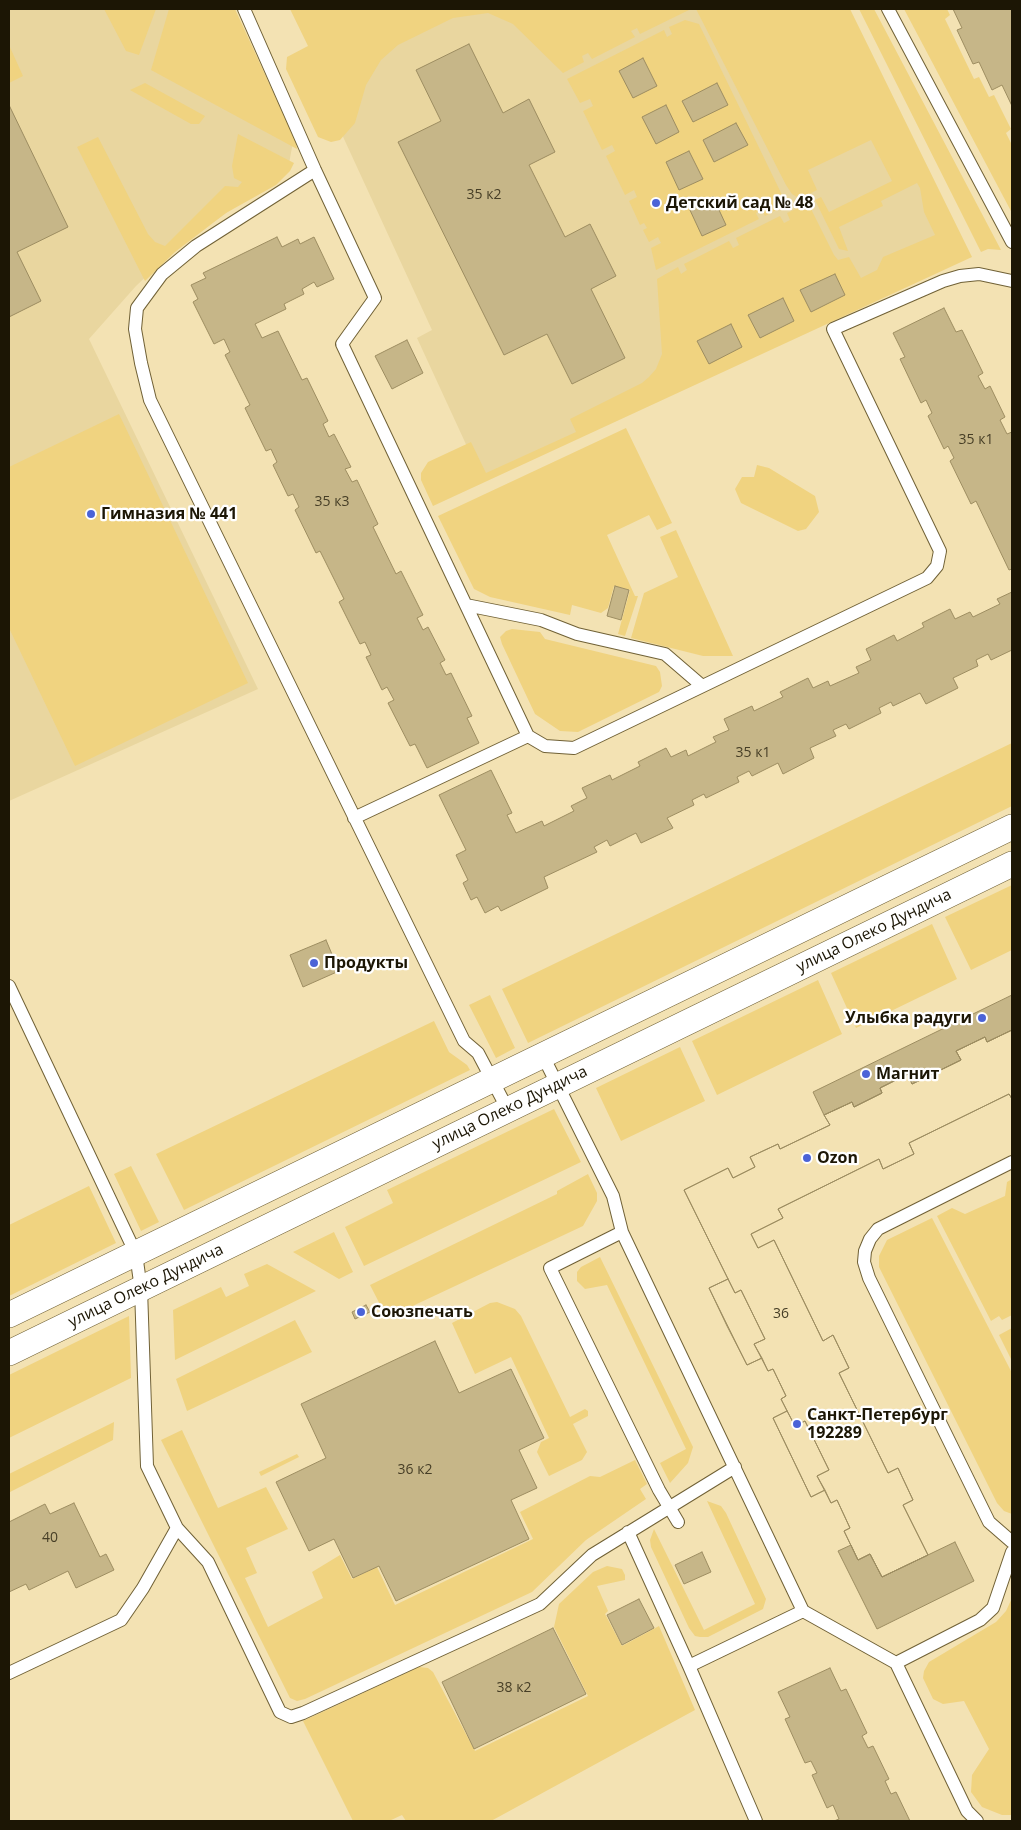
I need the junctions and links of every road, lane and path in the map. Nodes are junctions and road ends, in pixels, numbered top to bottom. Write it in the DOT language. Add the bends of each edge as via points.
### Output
graph roads {
  1 [pos="244,9"];
  2 [pos="888,9"];
  3 [pos="315,170"];
  4 [pos="1012,242"];
  5 [pos="1012,280"];
  6 [pos="466,605"];
  7 [pos="702,685"];
  8 [pos="528,736"];
  9 [pos="354,818"];
  10 [pos="1012,827"];
  11 [pos="1012,864"];
  12 [pos="9,986"];
  13 [pos="543,1056"];
  14 [pos="492,1080"];
  15 [pos="558,1086"];
  16 [pos="508,1110"];
  17 [pos="1012,1162"];
  18 [pos="622,1232"];
  19 [pos="136,1254"];
  20 [pos="141,1289"];
  21 [pos="9,1315"];
  22 [pos="9,1353"];
  23 [pos="735,1466"];
  24 [pos="670,1505"];
  25 [pos="678,1522"];
  26 [pos="177,1528"];
  27 [pos="628,1532"];
  28 [pos="1012,1542"];
  29 [pos="1012,1552"];
  30 [pos="803,1610"];
  31 [pos="896,1663"];
  32 [pos="689,1666"];
  33 [pos="9,1673"];
  34 [pos="756,1821"];
  35 [pos="977,1821"];
  1 -- 3 [label="lane"];
  2 -- 4 [label="lane"];
  3 -- 6 [label="lane" via="375,298 342,344"];
  3 -- 9 [label="lane" via="196,246 162,274 137,308 135,329 150,400"];
  5 -- 7 [label="lane" via="979,274 960,276 833,329 940,551 937,566 927,578"];
  6 -- 7 [label="lane" via="541,620 577,634 665,654"];
  6 -- 8 [label="lane"];
  7 -- 8 [label="lane" via="574,748 545,746"];
  8 -- 9 [label="lane"];
  9 -- 14 [label="lane" via="464,1041 478,1053"];
  10 -- 13 [label="street, улица Олеко Дундича"];
  11 -- 15 [label="street, улица Олеко Дундича"];
  12 -- 19 [label="lane"];
  13 -- 14 [label="street, улица Олеко Дундича"];
  13 -- 15 [label="lane"];
  14 -- 16 [label="lane"];
  14 -- 19 [label="street, улица Олеко Дундича"];
  15 -- 16 [label="street, улица Олеко Дундича"];
  15 -- 18 [label="lane" via="613,1196"];
  16 -- 20 [label="street, улица Олеко Дундича"];
  17 -- 28 [label="lane" via="878,1229 865,1250 864,1262 989,1522"];
  18 -- 23 [label="lane"];
  18 -- 24 [label="lane" via="550,1268 659,1490"];
  19 -- 20 [label="lane"];
  19 -- 21 [label="street, улица Олеко Дундича"];
  20 -- 22 [label="street, улица Олеко Дундича"];
  20 -- 26 [label="lane" via="147,1466"];
  23 -- 24 [label="lane"];
  23 -- 30 [label="lane"];
  24 -- 25 [label="lane"];
  24 -- 27 [label="lane"];
  26 -- 27 [label="lane" via="208,1562 280,1712 291,1717 540,1604 592,1555"];
  26 -- 33 [label="lane" via="121,1620"];
  27 -- 32 [label="lane"];
  29 -- 31 [label="lane" via="993,1608 980,1620"];
  30 -- 31 [label="lane"];
  30 -- 32 [label="lane"];
  31 -- 35 [label="lane" via="967,1811"];
  32 -- 34 [label="lane"];
}
